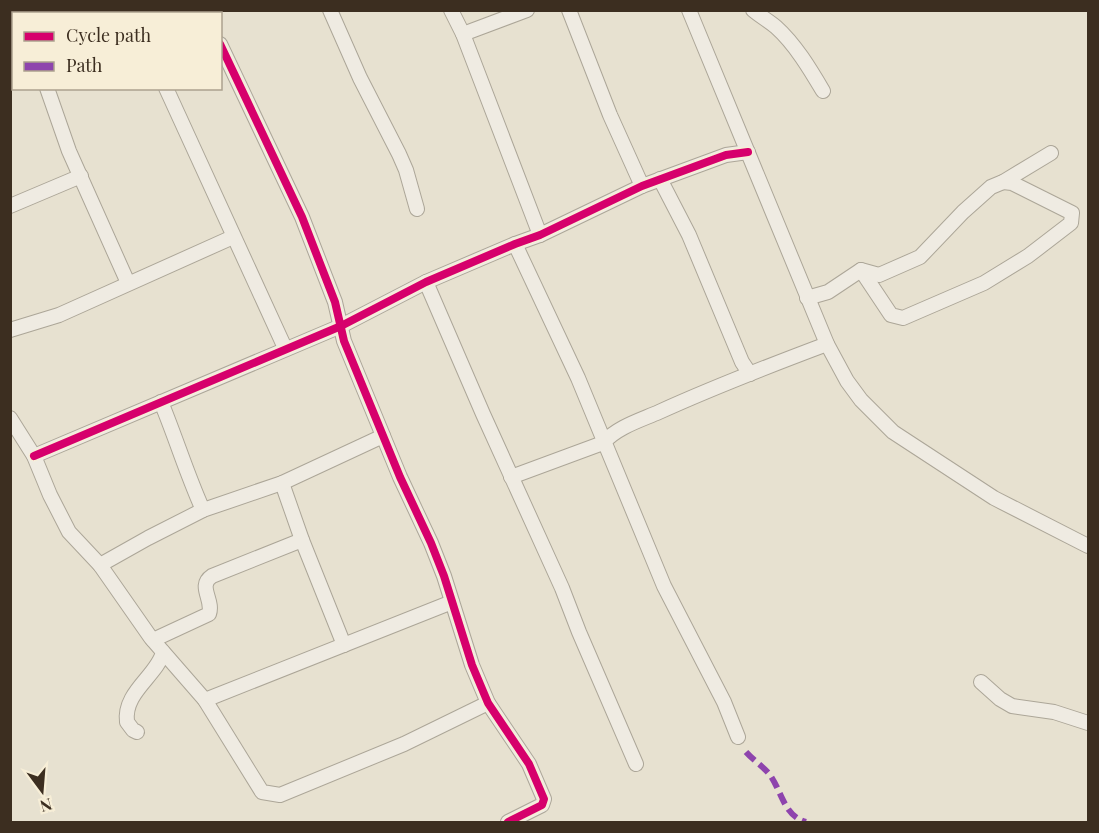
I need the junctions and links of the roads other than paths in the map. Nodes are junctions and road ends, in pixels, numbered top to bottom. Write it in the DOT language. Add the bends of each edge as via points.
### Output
graph roads {
  1 [pos="330,10"];
  2 [pos="451,10"];
  3 [pos="526,10"];
  4 [pos="569,10"];
  5 [pos="689,10"];
  6 [pos="753,10"];
  7 [pos="463,34"];
  8 [pos="222,48"];
  9 [pos="47,90"];
  10 [pos="167,90"];
  11 [pos="823,92"];
  12 [pos="748,152"];
  13 [pos="1051,153"];
  14 [pos="81,176"];
  15 [pos="660,179"];
  16 [pos="1003,182"];
  17 [pos="642,186"];
  18 [pos="10,206"];
  19 [pos="417,209"];
  20 [pos="540,236"];
  21 [pos="233,237"];
  22 [pos="515,244"];
  23 [pos="861,270"];
  24 [pos="426,282"];
  25 [pos="128,283"];
  26 [pos="807,298"];
  27 [pos="341,326"];
  28 [pos="10,330"];
  29 [pos="827,344"];
  30 [pos="285,348"];
  31 [pos="750,374"];
  32 [pos="161,402"];
  33 [pos="10,418"];
  34 [pos="383,436"];
  35 [pos="603,443"];
  36 [pos="34,456"];
  37 [pos="512,477"];
  38 [pos="282,483"];
  39 [pos="203,510"];
  40 [pos="302,540"];
  41 [pos="1089,546"];
  42 [pos="100,565"];
  43 [pos="452,603"];
  44 [pos="153,640"];
  45 [pos="344,645"];
  46 [pos="163,652"];
  47 [pos="981,682"];
  48 [pos="205,700"];
  49 [pos="488,703"];
  50 [pos="1089,723"];
  51 [pos="137,732"];
  52 [pos="738,737"];
  53 [pos="636,764"];
  54 [pos="508,822"];
  1 -- 19 [label="street" via="406,170"];
  2 -- 7 [label="street"];
  3 -- 7 [label="street"];
  4 -- 17 [label="street"];
  5 -- 12 [label="street"];
  6 -- 11 [label="street" via="788,40"];
  7 -- 20 [label="street"];
  8 -- 27 [label="street" via="302,217 326,275"];
  9 -- 14 [label="street"];
  10 -- 21 [label="street"];
  12 -- 15 [label="street" via="726,155"];
  12 -- 26 [label="street"];
  13 -- 16 [label="street"];
  14 -- 18 [label="street"];
  14 -- 25 [label="street"];
  15 -- 17 [label="street"];
  15 -- 31 [label="street"];
  16 -- 23 [label="street" via="963,212 920,257 879,275"];
  16 -- 23 [label="street" via="1072,213 1071,223 984,283 903,318 891,315"];
  17 -- 20 [label="street"];
  20 -- 22 [label="street"];
  21 -- 25 [label="street"];
  21 -- 30 [label="street"];
  22 -- 24 [label="street"];
  22 -- 35 [label="street" via="578,378"];
  23 -- 26 [label="street" via="828,292"];
  24 -- 27 [label="street"];
  24 -- 37 [label="street"];
  25 -- 28 [label="street" via="59,315"];
  26 -- 29 [label="street"];
  27 -- 30 [label="street"];
  27 -- 34 [label="street"];
  29 -- 31 [label="street"];
  29 -- 41 [label="street" via="861,400 892,432 994,498"];
  30 -- 32 [label="street"];
  31 -- 35 [label="street" via="628,426"];
  32 -- 36 [label="street"];
  32 -- 39 [label="street"];
  33 -- 36 [label="street"];
  34 -- 38 [label="street"];
  34 -- 43 [label="street" via="431,543"];
  35 -- 37 [label="street"];
  35 -- 52 [label="street" via="664,586"];
  36 -- 42 [label="street" via="69,532"];
  37 -- 53 [label="street"];
  38 -- 39 [label="street"];
  38 -- 40 [label="street"];
  39 -- 42 [label="street"];
  40 -- 44 [label="street" via="206,580 209,614"];
  40 -- 45 [label="street"];
  42 -- 44 [label="street"];
  43 -- 45 [label="street"];
  43 -- 49 [label="street"];
  44 -- 46 [label="street"];
  45 -- 48 [label="street"];
  46 -- 48 [label="street"];
  46 -- 51 [label="street" via="129,707 127,722"];
  47 -- 50 [label="street" via="1012,706 1054,712"];
  48 -- 49 [label="street" via="262,792 274,796 404,744"];
  49 -- 54 [label="street" via="529,764 544,798 542,805"];
}
